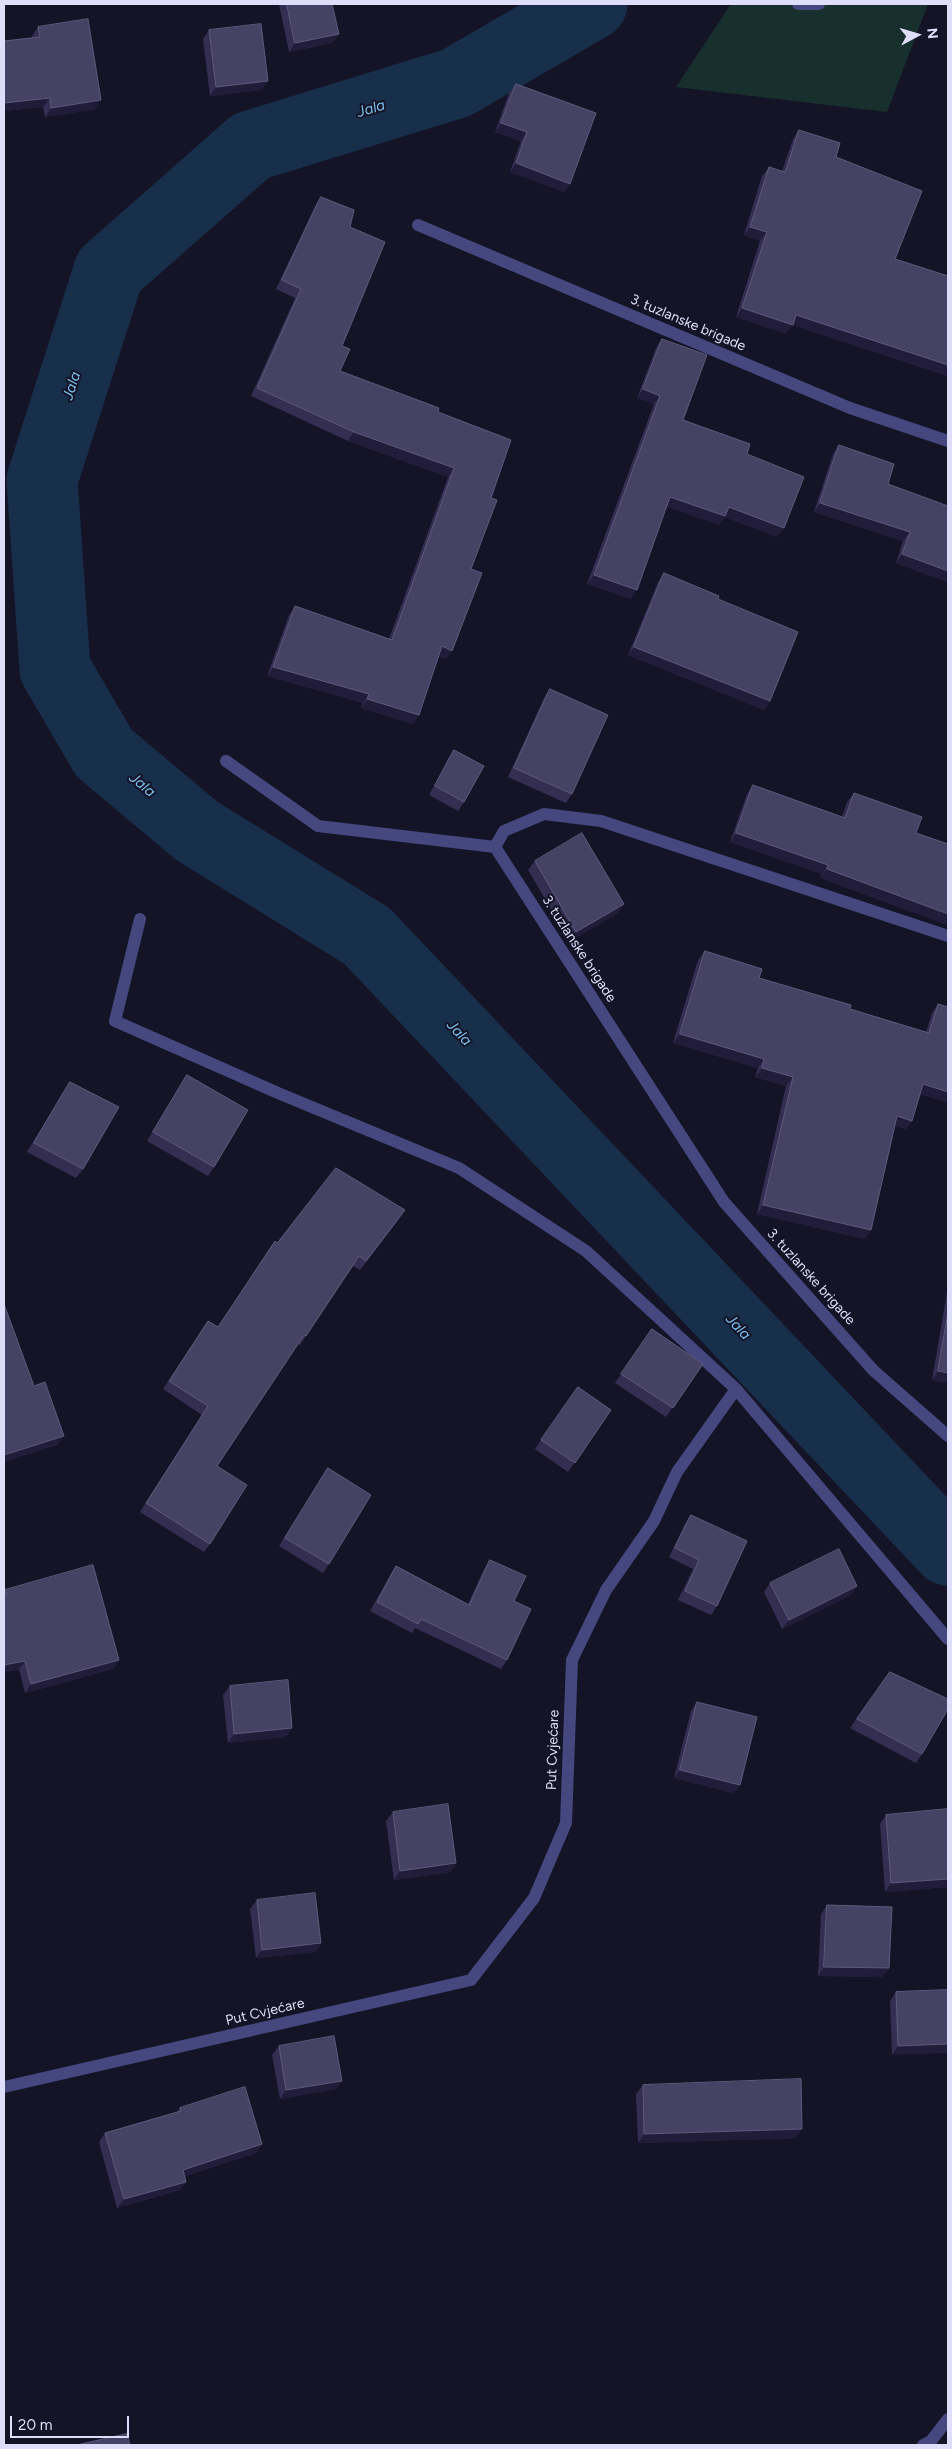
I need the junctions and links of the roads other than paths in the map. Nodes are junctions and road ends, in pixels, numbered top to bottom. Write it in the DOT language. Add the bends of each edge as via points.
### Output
graph roads {
  1 [pos="798,4"];
  2 [pos="820,4"];
  3 [pos="418,225"];
  4 [pos="948,441"];
  5 [pos="226,761"];
  6 [pos="495,847"];
  7 [pos="140,919"];
  8 [pos="948,936"];
  9 [pos="736,1389"];
  10 [pos="948,1436"];
  11 [pos="948,1639"];
  12 [pos="4,2087"];
  13 [pos="948,2418"];
  14 [pos="923,2445"];
  1 -- 2 [label="street"];
  3 -- 4 [label="street, 3. tuzlanske brigade" via="850,408"];
  5 -- 6 [label="street" via="318,826"];
  6 -- 8 [label="street" via="504,830 544,814 601,821"];
  6 -- 10 [label="street, 3. tuzlanske brigade" via="724,1202 873,1370"];
  7 -- 9 [label="street" via="115,1021 458,1168 586,1251"];
  9 -- 11 [label="street"];
  9 -- 12 [label="street, Put Cvjećare" via="678,1472 654,1521 606,1590 572,1660 566,1823 534,1898 470,1980"];
  13 -- 14 [label="street"];
}
